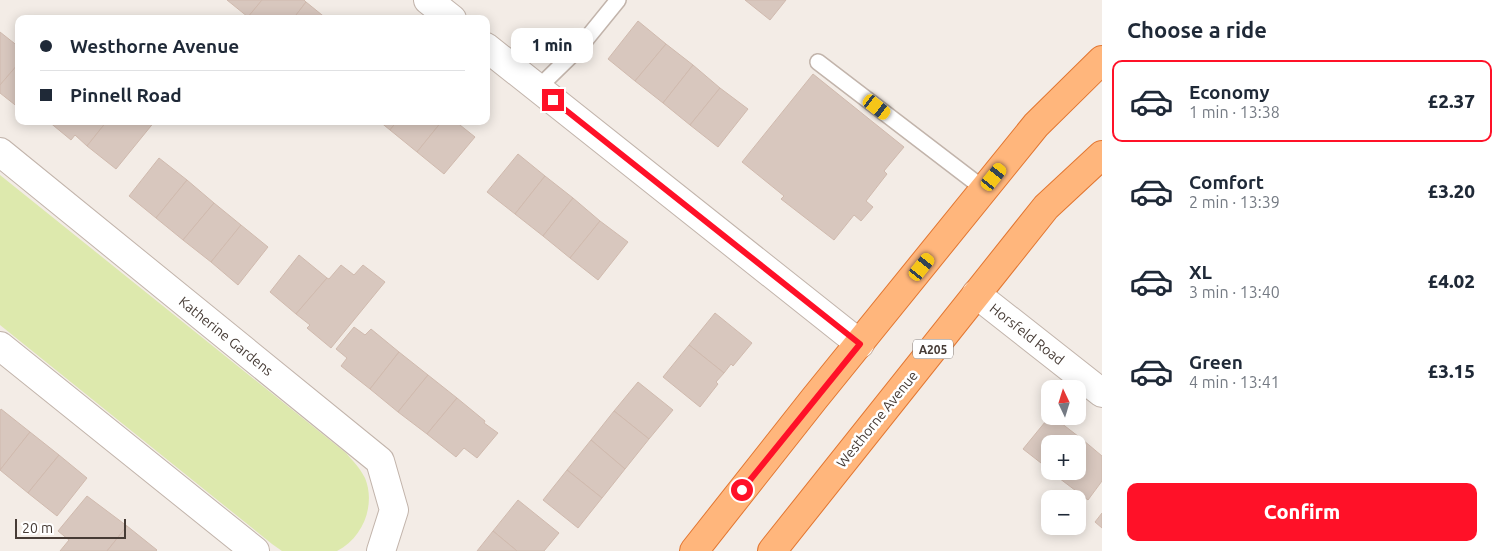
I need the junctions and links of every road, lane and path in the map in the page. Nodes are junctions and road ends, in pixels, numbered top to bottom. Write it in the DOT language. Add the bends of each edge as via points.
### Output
graph roads {
  1 [pos="428,0"];
  2 [pos="618,0"];
  3 [pos="447,15"];
  4 [pos="490,49"];
  5 [pos="1102,60"];
  6 [pos="818,62"];
  7 [pos="538,88"];
  8 [pos="0,152"];
  9 [pos="1102,155"];
  10 [pos="984,190"];
  11 [pos="976,294"];
  12 [pos="860,344"];
  13 [pos="0,346"];
  14 [pos="1102,392"];
  15 [pos="255,551"];
  16 [pos="381,551"];
  17 [pos="694,551"];
  18 [pos="772,551"];
  1 -- 3 [label="street"];
  2 -- 7 [label="lane" via="579,48"];
  4 -- 7 [label="street"];
  5 -- 10 [label="highway" via="1036,126"];
  6 -- 10 [label="lane"];
  7 -- 12 [label="street"];
  8 -- 16 [label="street, Katherine Gardens" via="380,461 394,510"];
  9 -- 11 [label="highway, Westhorne Avenue / A205" via="1046,207"];
  10 -- 12 [label="highway"];
  11 -- 14 [label="street, Horsfeld Road"];
  11 -- 18 [label="highway, Westhorne Avenue / A205"];
  12 -- 17 [label="highway"];
  13 -- 15 [label="street"];
}
